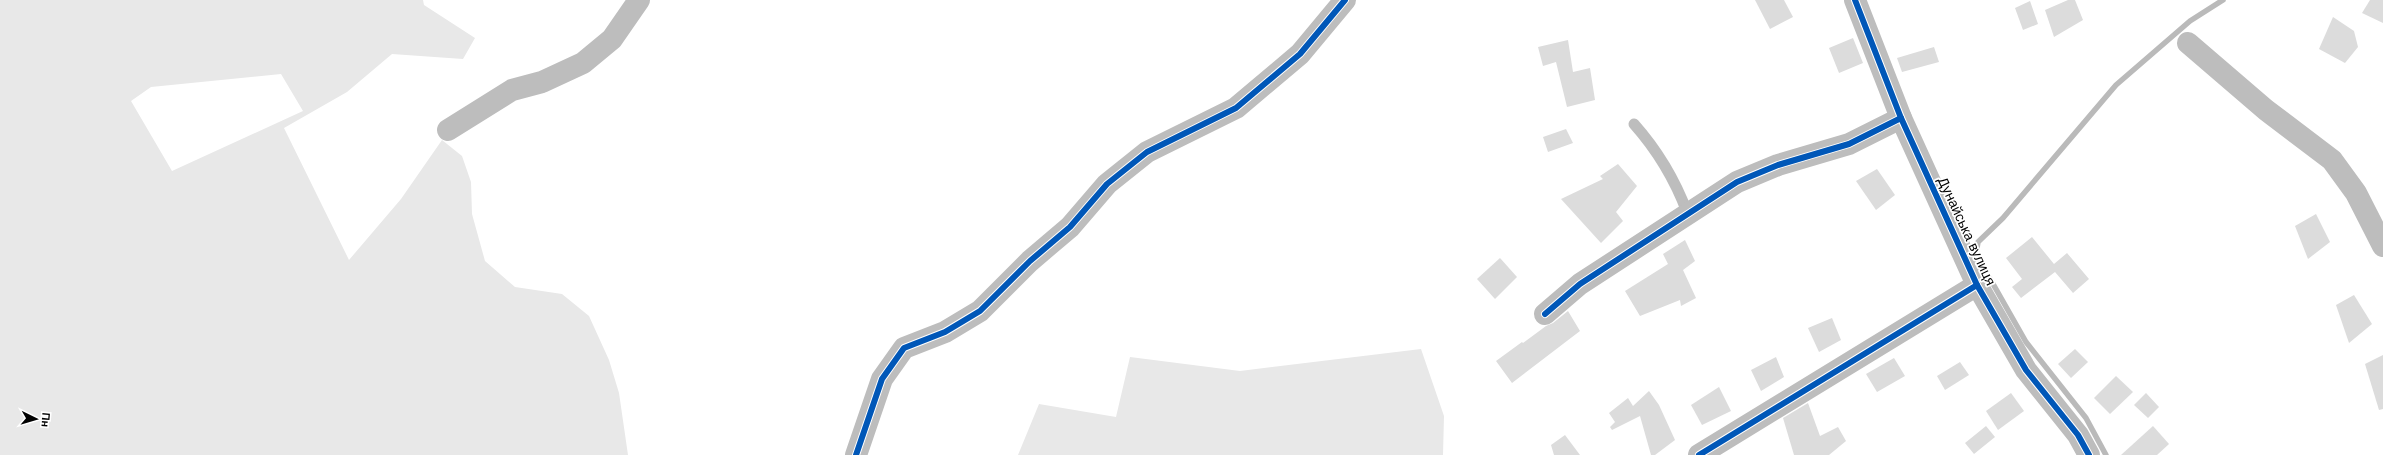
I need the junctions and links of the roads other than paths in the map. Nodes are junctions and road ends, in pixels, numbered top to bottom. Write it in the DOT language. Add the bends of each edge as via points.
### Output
graph roads {
  1 [pos="639,0"];
  2 [pos="1345,0"];
  3 [pos="1856,0"];
  4 [pos="2188,43"];
  5 [pos="1901,118"];
  6 [pos="1634,124"];
  7 [pos="448,130"];
  8 [pos="1688,212"];
  9 [pos="2383,246"];
  10 [pos="1977,285"];
  11 [pos="1545,314"];
  12 [pos="856,455"];
  13 [pos="1699,455"];
  14 [pos="2089,455"];
  1 -- 7 [label="street" via="612,39 583,63 542,82 512,90"];
  2 -- 12 [label="street" via="1300,54 1236,108 1147,152 1107,184 1070,227 1030,261 980,311 945,332 904,348 882,380"];
  3 -- 5 [label="street, Дунайська вулиця"];
  4 -- 9 [label="street" via="2266,110 2332,160 2356,193"];
  5 -- 8 [label="street" via="1849,144 1737,182"];
  5 -- 10 [label="street, Дунайська вулиця"];
  6 -- 8 [label="lane" via="1666,166"];
  8 -- 11 [label="street" via="1580,284"];
  10 -- 13 [label="street"];
  10 -- 14 [label="street, Дунайська вулиця" via="2026,370 2078,435"];
}
